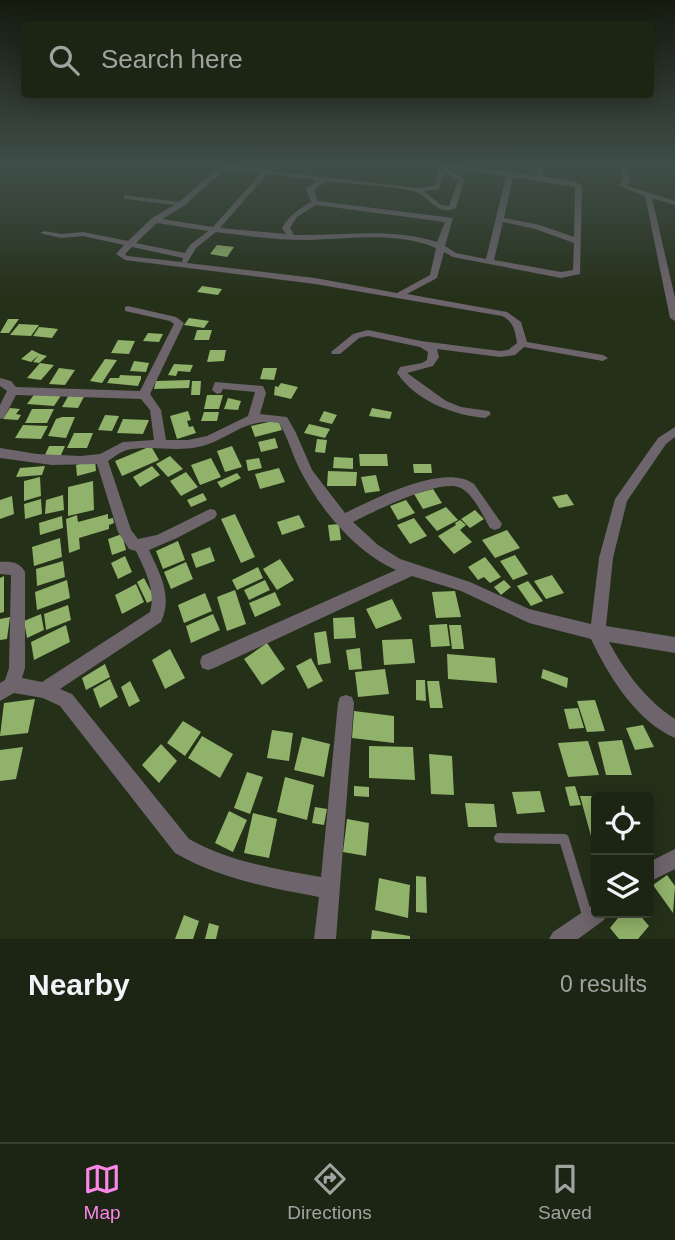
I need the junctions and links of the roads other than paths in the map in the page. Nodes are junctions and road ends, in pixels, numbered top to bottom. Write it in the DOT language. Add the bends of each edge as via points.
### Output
graph roads {
  1 [pos="173,209"];
  2 [pos="233,209"];
  3 [pos="305,209"];
  4 [pos="356,209"];
  5 [pos="501,209"];
  6 [pos="578,209"];
  7 [pos="652,209"];
  8 [pos="499,219"];
  9 [pos="155,220"];
  10 [pos="213,231"];
  11 [pos="44,233"];
  12 [pos="292,237"];
  13 [pos="131,242"];
  14 [pos="577,242"];
  15 [pos="443,246"];
  16 [pos="185,260"];
  17 [pos="490,261"];
  18 [pos="399,295"];
  19 [pos="128,309"];
  20 [pos="675,318"];
  21 [pos="421,344"];
  22 [pos="522,344"];
  23 [pos="336,352"];
  24 [pos="603,358"];
  25 [pos="0,382"];
  26 [pos="217,390"];
  27 [pos="13,391"];
  28 [pos="144,395"];
  29 [pos="485,414"];
  30 [pos="0,415"];
  31 [pos="254,416"];
  32 [pos="675,431"];
  33 [pos="160,443"];
  34 [pos="0,453"];
  35 [pos="101,459"];
  36 [pos="210,514"];
  37 [pos="344,520"];
  38 [pos="495,524"];
  39 [pos="141,547"];
  40 [pos="0,568"];
  41 [pos="409,570"];
  42 [pos="597,635"];
  43 [pos="675,645"];
  44 [pos="208,662"];
  45 [pos="6,689"];
  46 [pos="44,690"];
  47 [pos="346,703"];
  48 [pos="675,729"];
  49 [pos="499,838"];
  50 [pos="675,859"];
  51 [pos="654,870"];
  52 [pos="329,889"];
  53 [pos="591,911"];
  54 [pos="591,917"];
  55 [pos="325,939"];
  56 [pos="560,939"];
  1 -- 9 [label="street"];
  2 -- 10 [label="street"];
  3 -- 12 [label="street" via="289,221 286,228"];
  4 -- 15 [label="street" via="450,220"];
  5 -- 8 [label="street"];
  6 -- 14 [label="street"];
  7 -- 20 [label="street"];
  8 -- 14 [label="street"];
  8 -- 17 [label="street"];
  9 -- 10 [label="street"];
  9 -- 13 [label="street"];
  10 -- 12 [label="street"];
  10 -- 16 [label="street"];
  11 -- 13 [label="street"];
  12 -- 15 [label="street" via="375,234"];
  13 -- 16 [label="street"];
  13 -- 16 [label="street" via="120,254 125,258"];
  14 -- 17 [label="street" via="577,272 570,275"];
  15 -- 17 [label="street" via="453,256"];
  15 -- 18 [label="street" via="434,276"];
  16 -- 18 [label="street"];
  18 -- 22 [label="street" via="504,314 520,326"];
  19 -- 28 [label="street" via="179,323"];
  21 -- 22 [label="street" via="511,354"];
  21 -- 23 [label="street" via="368,333 356,336"];
  21 -- 29 [label="street" via="433,351 431,363 404,369 404,377 440,405 460,413"];
  22 -- 24 [label="street"];
  25 -- 27 [label="street"];
  26 -- 31 [label="street" via="226,383 259,389"];
  27 -- 28 [label="street"];
  27 -- 30 [label="street"];
  28 -- 33 [label="street" via="157,414"];
  31 -- 33 [label="street" via="206,440"];
  31 -- 37 [label="street" via="283,420 308,472"];
  32 -- 42 [label="street" via="662,441 621,499 606,558"];
  33 -- 35 [label="street" via="122,446"];
  34 -- 35 [label="street" via="48,461"];
  35 -- 39 [label="street" via="125,532"];
  36 -- 39 [label="street"];
  37 -- 38 [label="street" via="413,489 459,482 467,485"];
  37 -- 41 [label="street" via="393,564"];
  39 -- 46 [label="street" via="159,591 162,606 156,617"];
  40 -- 45 [label="street" via="18,572 17,668"];
  41 -- 42 [label="street" via="457,583 528,615"];
  41 -- 44 [label="street"];
  42 -- 43 [label="street"];
  42 -- 48 [label="street" via="618,675 656,716"];
  45 -- 46 [label="street"];
  46 -- 52 [label="street" via="66,700 182,846 225,867"];
  47 -- 52 [label="street"];
  49 -- 53 [label="lane" via="564,839"];
  50 -- 51 [label="street"];
  52 -- 55 [label="street"];
  54 -- 56 [label="street"];
}
